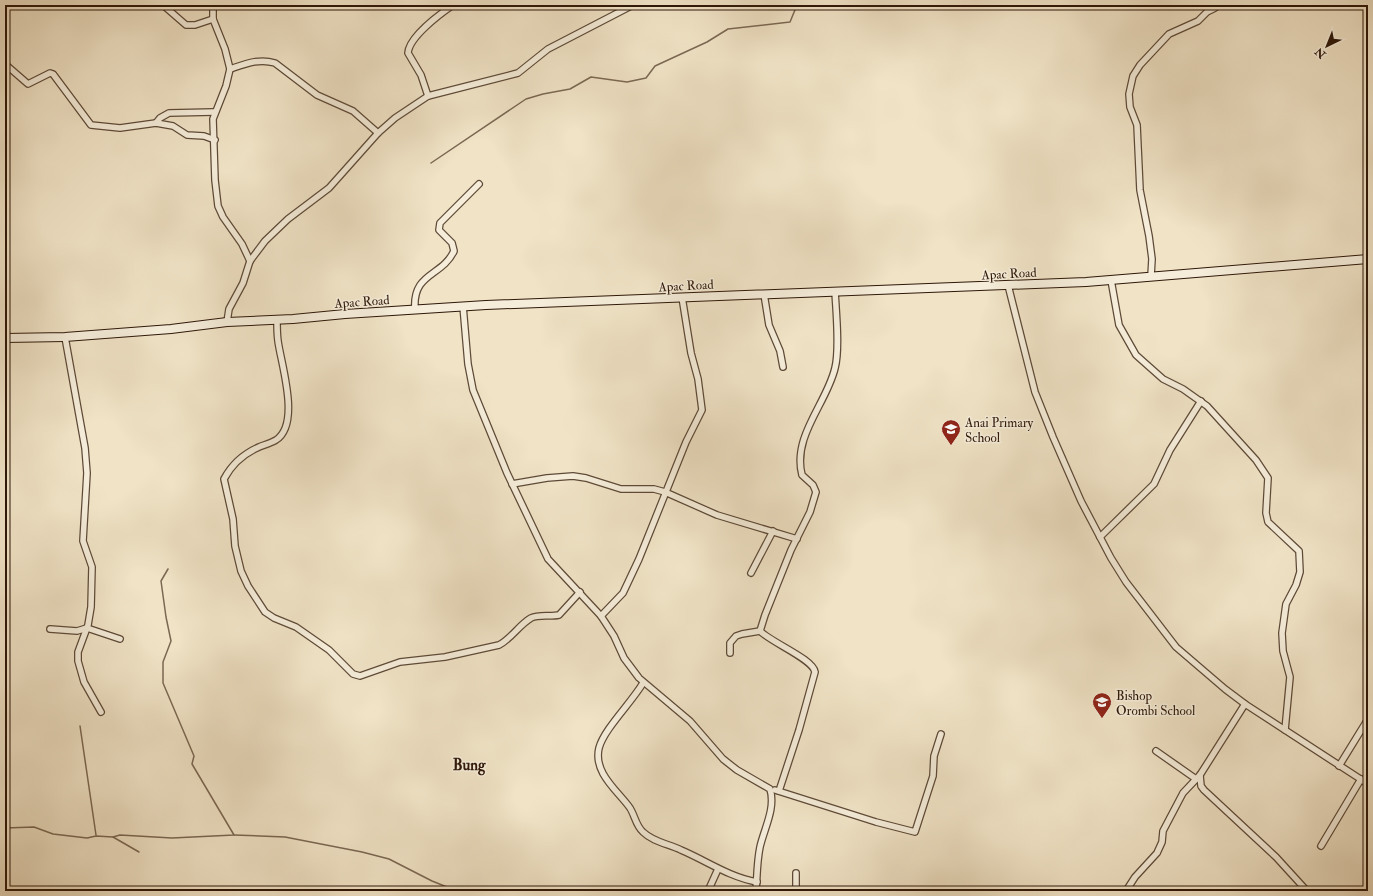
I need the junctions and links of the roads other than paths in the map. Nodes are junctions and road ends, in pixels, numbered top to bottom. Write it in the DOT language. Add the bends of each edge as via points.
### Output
graph roads {
  1 [pos="163,5"];
  2 [pos="213,5"];
  3 [pos="453,5"];
  4 [pos="633,5"];
  5 [pos="1215,8"];
  6 [pos="213,19"];
  7 [pos="5,64"];
  8 [pos="230,69"];
  9 [pos="428,96"];
  10 [pos="214,112"];
  11 [pos="156,123"];
  12 [pos="378,133"];
  13 [pos="215,140"];
  14 [pos="479,184"];
  15 [pos="1368,259"];
  16 [pos="250,261"];
  17 [pos="1151,276"];
  18 [pos="1111,280"];
  19 [pos="1008,285"];
  20 [pos="835,291"];
  21 [pos="764,294"];
  22 [pos="682,297"];
  23 [pos="463,306"];
  24 [pos="415,310"];
  25 [pos="277,320"];
  26 [pos="227,322"];
  27 [pos="64,337"];
  28 [pos="5,338"];
  29 [pos="783,367"];
  30 [pos="1201,401"];
  31 [pos="512,484"];
  32 [pos="665,492"];
  33 [pos="773,531"];
  34 [pos="1100,537"];
  35 [pos="797,539"];
  36 [pos="751,573"];
  37 [pos="580,592"];
  38 [pos="601,616"];
  39 [pos="87,628"];
  40 [pos="50,629"];
  41 [pos="760,632"];
  42 [pos="120,639"];
  43 [pos="730,653"];
  44 [pos="643,683"];
  45 [pos="1245,704"];
  46 [pos="101,712"];
  47 [pos="1368,719"];
  48 [pos="1285,730"];
  49 [pos="941,734"];
  50 [pos="1156,751"];
  51 [pos="1339,766"];
  52 [pos="1198,777"];
  53 [pos="1361,779"];
  54 [pos="1368,784"];
  55 [pos="770,789"];
  56 [pos="779,791"];
  57 [pos="1321,846"];
  58 [pos="718,869"];
  59 [pos="796,874"];
  60 [pos="757,882"];
  61 [pos="1368,885"];
  62 [pos="708,891"];
  63 [pos="756,891"];
  64 [pos="796,891"];
  65 [pos="1126,891"];
  66 [pos="1307,891"];
  67 [pos="1364,891"];
  1 -- 6 [label="street" via="186,25"];
  2 -- 6 [label="street"];
  3 -- 9 [label="street" via="426,27 408,49"];
  4 -- 9 [label="street" via="548,49 518,73"];
  5 -- 17 [label="street" via="1198,21 1169,34 1133,76 1129,94 1130,108 1137,125 1140,190 1151,251"];
  6 -- 8 [label="street"];
  7 -- 11 [label="street" via="28,84 50,73 53,74 91,125 120,128"];
  8 -- 10 [label="street" via="226,86"];
  8 -- 12 [label="street" via="259,61 275,63 317,95 353,110"];
  9 -- 12 [label="street" via="400,114"];
  10 -- 11 [label="street" via="169,113"];
  10 -- 13 [label="street"];
  11 -- 13 [label="street" via="173,126 187,135 204,136"];
  12 -- 16 [label="street" via="329,188 288,219 265,241"];
  13 -- 16 [label="street" via="218,206"];
  14 -- 24 [label="street" via="440,223 439,230 452,243 454,251 416,290"];
  15 -- 17 [label="main road, Apac Road"];
  16 -- 26 [label="street" via="243,283 229,309"];
  17 -- 18 [label="main road, Apac Road"];
  18 -- 19 [label="main road, Apac Road"];
  18 -- 30 [label="street" via="1118,325 1136,354 1163,379"];
  19 -- 20 [label="main road, Apac Road"];
  19 -- 34 [label="street" via="1035,392 1070,476"];
  20 -- 21 [label="main road, Apac Road"];
  20 -- 35 [label="street" via="838,354 835,368 803,445 800,463 802,475 813,485 816,492"];
  21 -- 22 [label="main road, Apac Road"];
  21 -- 29 [label="street" via="769,325 780,351"];
  22 -- 23 [label="main road, Apac Road"];
  22 -- 32 [label="street" via="691,354 703,405"];
  23 -- 24 [label="main road, Apac Road"];
  23 -- 31 [label="street" via="472,390"];
  24 -- 25 [label="main road, Apac Road"];
  25 -- 26 [label="main road, Apac Road"];
  25 -- 37 [label="street" via="278,341 289,393 283,431 275,441 240,458 231,466 224,479 241,571 265,612 296,627 329,650 353,674 360,676 400,662 445,657 499,645 507,641 530,618 559,615"];
  26 -- 27 [label="main road, Apac Road"];
  27 -- 28 [label="main road, Apac Road"];
  27 -- 39 [label="street" via="86,448 83,541 92,571 91,607"];
  30 -- 34 [label="street" via="1170,450 1154,484"];
  30 -- 48 [label="street" via="1265,472 1268,478 1268,522 1300,553 1300,572 1286,604 1282,633 1283,651 1290,677"];
  31 -- 32 [label="street" via="573,476 621,489 641,488"];
  31 -- 37 [label="street" via="548,559"];
  32 -- 33 [label="street" via="716,515"];
  32 -- 38 [label="street" via="623,593"];
  33 -- 35 [label="street"];
  33 -- 36 [label="street"];
  34 -- 45 [label="street" via="1126,582 1176,647"];
  35 -- 41 [label="street"];
  37 -- 38 [label="street"];
  38 -- 44 [label="street" via="624,658"];
  39 -- 40 [label="street" via="78,631"];
  39 -- 42 [label="street"];
  39 -- 46 [label="street" via="78,652 78,661 84,682"];
  41 -- 43 [label="street" via="736,636 730,643"];
  41 -- 56 [label="street" via="810,663 815,672"];
  44 -- 55 [label="street" via="690,721 723,759"];
  44 -- 58 [label="street" via="602,741 598,757 604,774 631,810 642,832"];
  45 -- 48 [label="street"];
  45 -- 52 [label="street"];
  47 -- 51 [label="street"];
  48 -- 51 [label="street"];
  49 -- 56 [label="street" via="934,756 934,776 915,832"];
  50 -- 52 [label="street"];
  51 -- 53 [label="street"];
  52 -- 65 [label="street" via="1183,793 1165,827 1157,853"];
  52 -- 66 [label="street" via="1204,790 1276,857"];
  53 -- 54 [label="street"];
  53 -- 57 [label="street"];
  55 -- 56 [label="street"];
  55 -- 60 [label="street" via="770,813 760,848"];
  58 -- 60 [label="street" via="742,880"];
  58 -- 62 [label="street"];
  59 -- 64 [label="street"];
  60 -- 63 [label="street"];
  61 -- 67 [label="street"];
}
